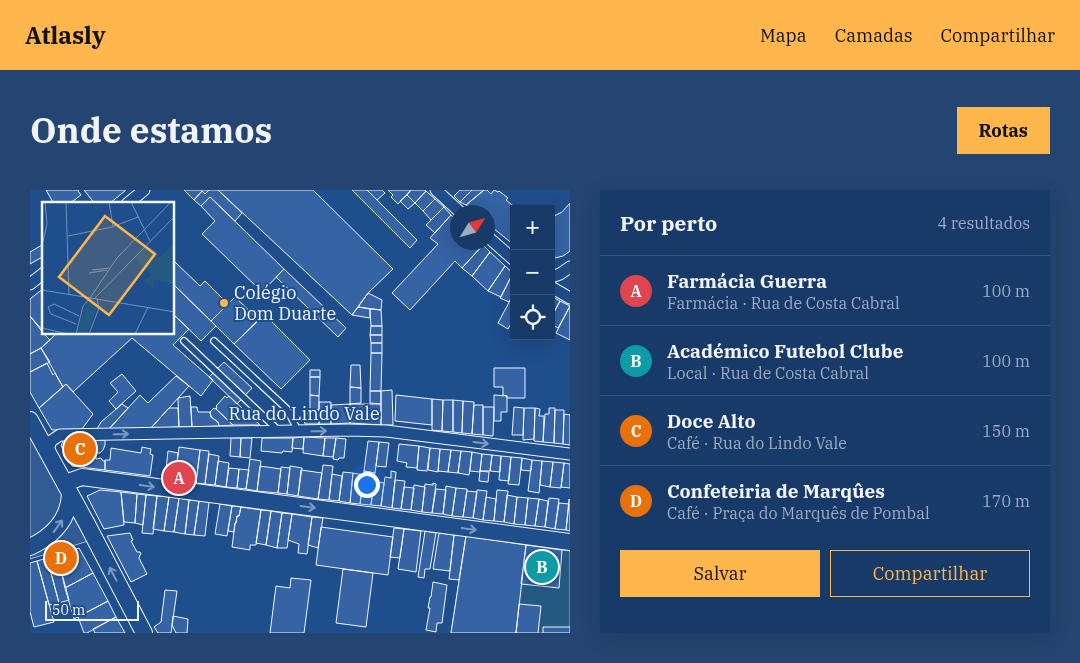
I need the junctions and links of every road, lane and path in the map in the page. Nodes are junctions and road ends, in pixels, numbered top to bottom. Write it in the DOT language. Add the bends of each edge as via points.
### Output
graph roads {
  1 [pos="144,190"];
  2 [pos="436,190"];
  3 [pos="129,202"];
  4 [pos="452,205"];
  5 [pos="495,243"];
  6 [pos="510,256"];
  7 [pos="570,267"];
  8 [pos="42,275"];
  9 [pos="555,276"];
  10 [pos="30,284"];
  11 [pos="555,289"];
  12 [pos="570,298"];
  13 [pos="184,341"];
  14 [pos="214,342"];
  15 [pos="30,420"];
  16 [pos="279,431"];
  17 [pos="298,431"];
  18 [pos="30,444"];
  19 [pos="47,452"];
  20 [pos="570,454"];
  21 [pos="67,488"];
  22 [pos="570,542"];
  23 [pos="30,547"];
  24 [pos="144,633"];
  1 -- 3 [label="street"];
  2 -- 4 [label="street"];
  5 -- 6 [label="street"];
  7 -- 9 [label="street"];
  8 -- 10 [label="street"];
  11 -- 12 [label="street"];
  13 -- 16 [label="lane"];
  14 -- 17 [label="lane" via="287,410"];
  15 -- 19 [label="main road"];
  16 -- 17 [label="street, Rua do Lindo Vale"];
  19 -- 16 [label="street, Rua do Lindo Vale, one-way" via="51,442 60,435"];
  17 -- 20 [label="street, Rua do Lindo Vale, one-way" via="386,431"];
  18 -- 19 [label="main road"];
  19 -- 21 [label="main road"];
  21 -- 22 [label="main road, one-way" via="82,477"];
  23 -- 21 [label="main road, one-way" via="44,540 59,526 68,507"];
  24 -- 21 [label="main road, one-way"];
}
